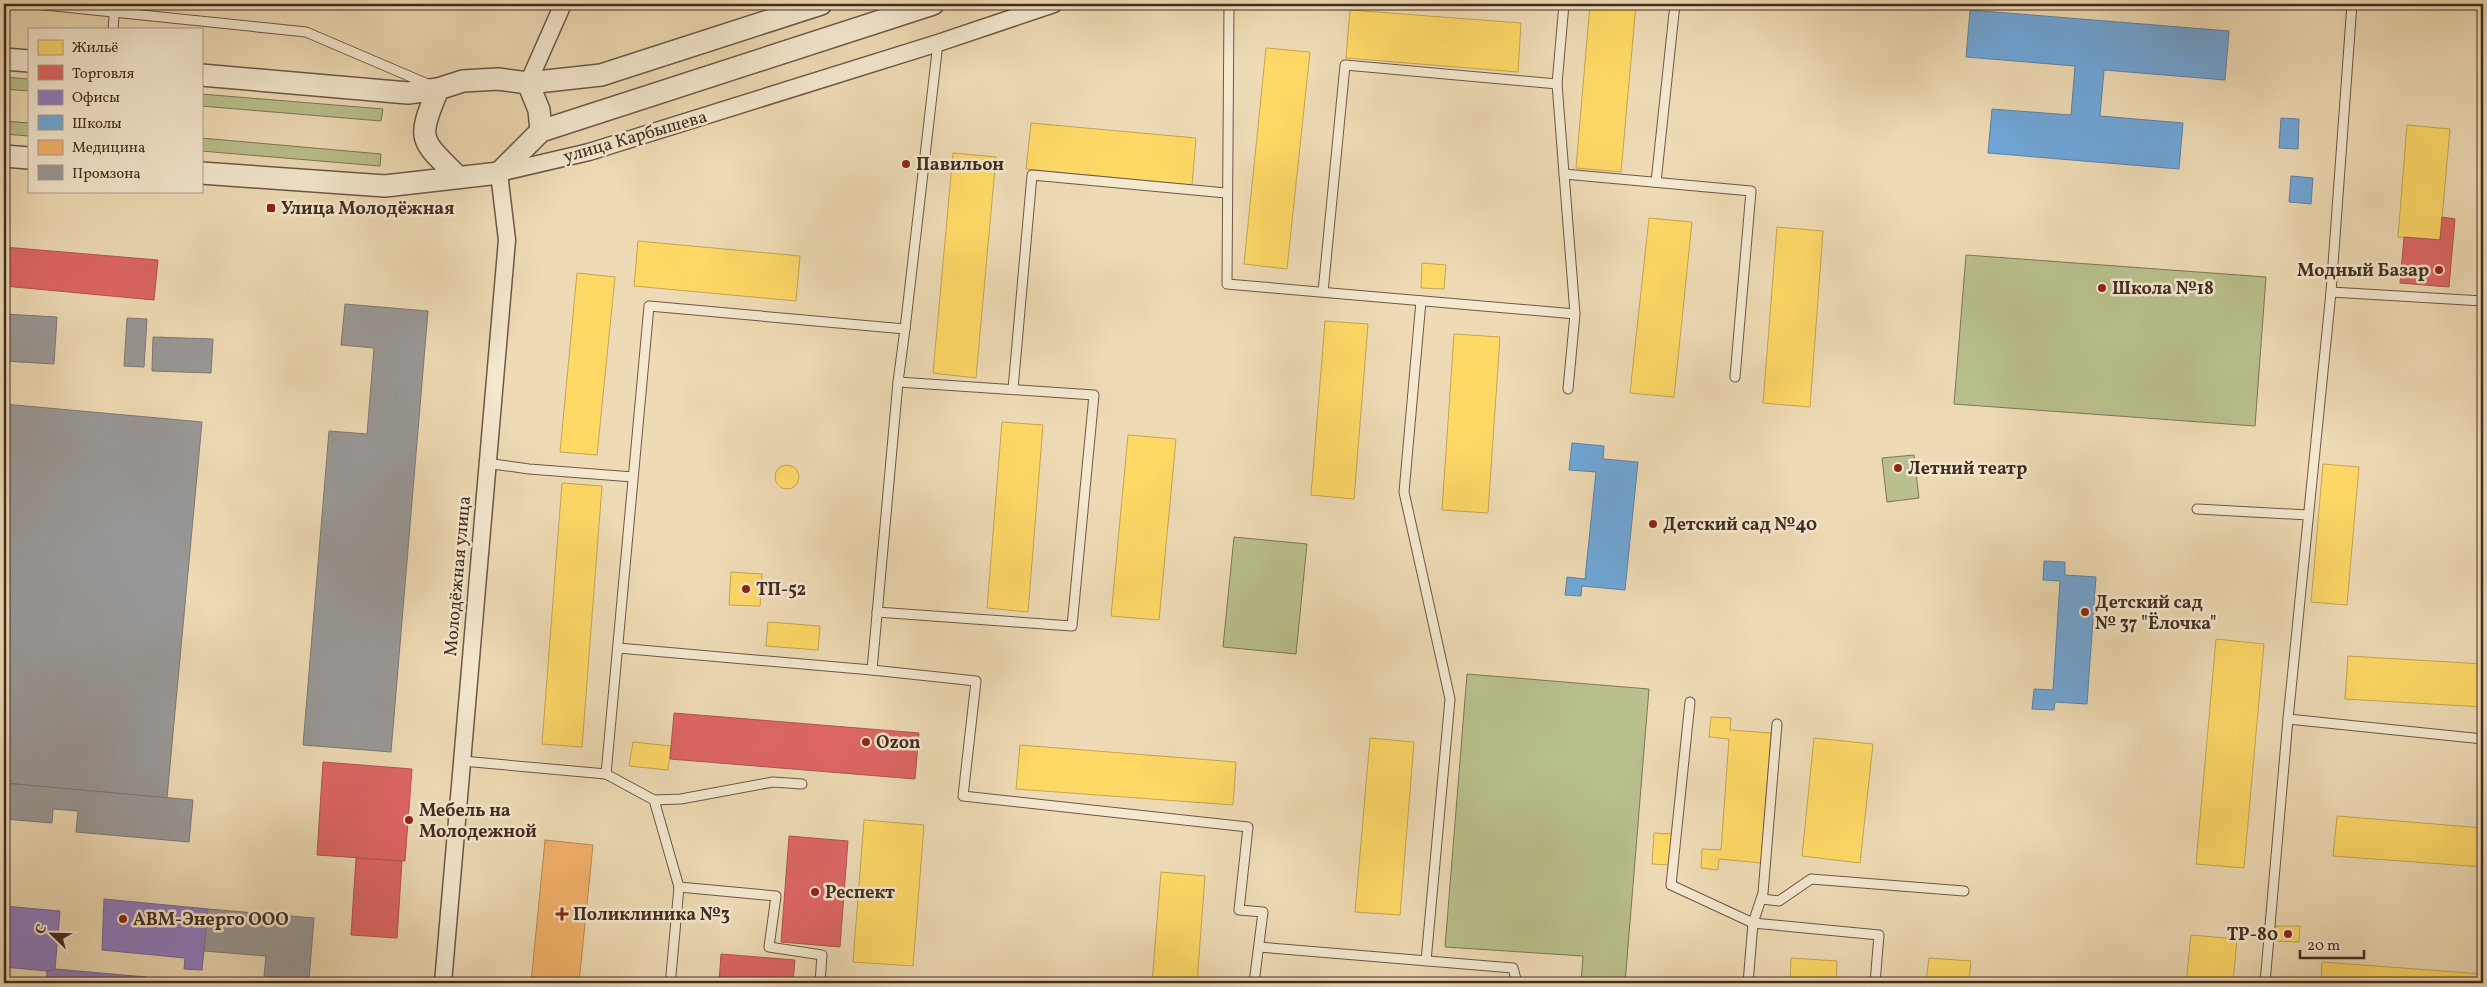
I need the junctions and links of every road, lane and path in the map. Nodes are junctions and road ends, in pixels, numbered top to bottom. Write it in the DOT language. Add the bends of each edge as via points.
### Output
graph roads {
  1 [pos="35,4"];
  2 [pos="562,4"];
  3 [pos="822,4"];
  4 [pos="933,4"];
  5 [pos="1054,4"];
  6 [pos="1229,4"];
  7 [pos="1564,4"];
  8 [pos="1675,4"];
  9 [pos="2352,4"];
  10 [pos="115,8"];
  11 [pos="113,28"];
  12 [pos="938,43"];
  13 [pos="4,59"];
  14 [pos="28,61"];
  15 [pos="202,75"];
  16 [pos="528,83"];
  17 [pos="1557,84"];
  18 [pos="438,88"];
  19 [pos="541,131"];
  20 [pos="4,156"];
  21 [pos="28,158"];
  22 [pos="499,172"];
  23 [pos="202,173"];
  24 [pos="1564,174"];
  25 [pos="458,177"];
  26 [pos="1656,182"];
  27 [pos="1226,193"];
  28 [pos="1323,292"];
  29 [pos="2330,292"];
  30 [pos="1421,301"];
  31 [pos="2483,301"];
  32 [pos="1574,314"];
  33 [pos="905,329"];
  34 [pos="1734,377"];
  35 [pos="898,382"];
  36 [pos="1014,389"];
  37 [pos="1568,389"];
  38 [pos="486,463"];
  39 [pos="633,477"];
  40 [pos="2197,509"];
  41 [pos="2308,515"];
  42 [pos="877,612"];
  43 [pos="618,648"];
  44 [pos="872,670"];
  45 [pos="1690,702"];
  46 [pos="2288,719"];
  47 [pos="1777,724"];
  48 [pos="2483,738"];
  49 [pos="462,761"];
  50 [pos="606,774"];
  51 [pos="802,784"];
  52 [pos="654,800"];
  53 [pos="679,887"];
  54 [pos="1964,891"];
  55 [pos="1762,899"];
  56 [pos="1753,923"];
  57 [pos="1259,947"];
  58 [pos="1426,961"];
  59 [pos="670,975"];
  60 [pos="443,983"];
  61 [pos="820,983"];
  62 [pos="1254,983"];
  63 [pos="1517,983"];
  64 [pos="1748,983"];
  65 [pos="1875,983"];
  66 [pos="2265,983"];
  1 -- 10 [label="lane"];
  2 -- 16 [label="street"];
  3 -- 16 [label="street" via="601,76"];
  4 -- 19 [label="street, улица Карбышева"];
  5 -- 12 [label="street, улица Карбышева"];
  6 -- 27 [label="lane"];
  7 -- 17 [label="lane"];
  8 -- 26 [label="lane"];
  9 -- 29 [label="lane"];
  10 -- 11 [label="lane"];
  10 -- 18 [label="lane" via="306,32"];
  12 -- 22 [label="street, улица Карбышева" via="589,152"];
  12 -- 33 [label="lane"];
  13 -- 14 [label="street"];
  15 -- 18 [label="street" via="408,92"];
  16 -- 18 [label="street" via="463,81"];
  16 -- 19 [label="street" via="539,110"];
  17 -- 24 [label="lane"];
  17 -- 28 [label="lane" via="1345,65"];
  18 -- 25 [label="street" via="423,130 428,147"];
  19 -- 22 [label="street"];
  20 -- 21 [label="street"];
  22 -- 25 [label="street, улица Карбышева"];
  22 -- 38 [label="street, Молодёжная улица" via="507,240"];
  23 -- 25 [label="street, улица Карбышева" via="385,186"];
  24 -- 26 [label="lane"];
  24 -- 32 [label="lane"];
  26 -- 34 [label="lane" via="1751,191"];
  27 -- 28 [label="lane" via="1227,284"];
  27 -- 36 [label="lane" via="1032,175"];
  28 -- 30 [label="lane"];
  29 -- 31 [label="lane"];
  29 -- 41 [label="lane"];
  30 -- 32 [label="lane"];
  30 -- 58 [label="lane" via="1404,492 1450,699"];
  32 -- 37 [label="lane"];
  33 -- 35 [label="lane"];
  33 -- 39 [label="lane" via="649,306"];
  35 -- 36 [label="lane"];
  35 -- 42 [label="lane"];
  36 -- 42 [label="lane" via="1094,395 1072,626"];
  38 -- 39 [label="lane"];
  38 -- 49 [label="street, Молодёжная улица"];
  39 -- 43 [label="lane"];
  40 -- 41 [label="lane"];
  41 -- 46 [label="lane"];
  42 -- 44 [label="lane"];
  43 -- 44 [label="lane"];
  43 -- 50 [label="lane"];
  44 -- 57 [label="lane" via="976,681 963,796 1248,827 1239,910 1263,912"];
  45 -- 56 [label="lane" via="1671,885"];
  46 -- 48 [label="lane"];
  46 -- 66 [label="lane"];
  47 -- 55 [label="lane"];
  49 -- 50 [label="lane"];
  49 -- 60 [label="street, Молодёжная улица"];
  50 -- 52 [label="lane"];
  51 -- 52 [label="lane" via="773,782"];
  52 -- 53 [label="lane"];
  53 -- 59 [label="lane"];
  53 -- 61 [label="lane" via="776,896 770,947 822,955"];
  54 -- 55 [label="lane" via="1811,879 1779,901"];
  55 -- 56 [label="lane"];
  56 -- 64 [label="lane"];
  56 -- 65 [label="lane" via="1879,934"];
  57 -- 58 [label="lane"];
  57 -- 62 [label="lane"];
  58 -- 63 [label="lane" via="1513,968"];
}
